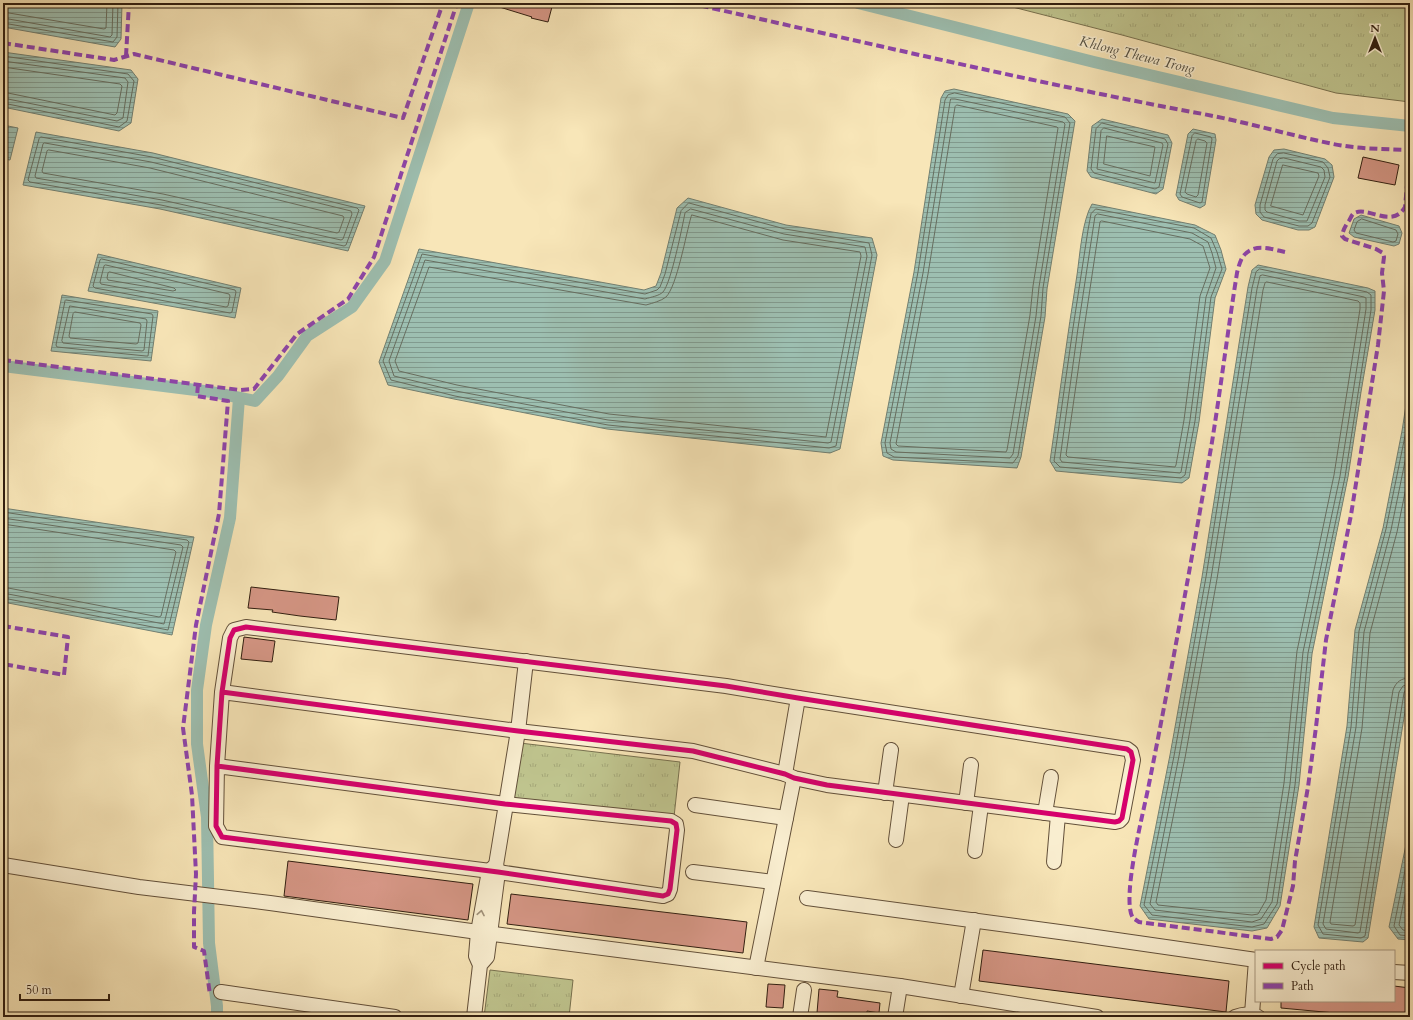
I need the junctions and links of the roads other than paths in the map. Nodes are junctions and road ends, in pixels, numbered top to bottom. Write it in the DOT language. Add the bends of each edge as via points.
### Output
graph roads {
  1 [pos="526,661"];
  2 [pos="222,692"];
  3 [pos="798,698"];
  4 [pos="518,731"];
  5 [pos="891,750"];
  6 [pos="971,765"];
  7 [pos="217,766"];
  8 [pos="789,776"];
  9 [pos="1051,777"];
  10 [pos="885,793"];
  11 [pos="902,795"];
  12 [pos="966,803"];
  13 [pos="505,804"];
  14 [pos="695,805"];
  15 [pos="981,805"];
  16 [pos="1052,814"];
  17 [pos="786,818"];
  18 [pos="896,840"];
  19 [pos="975,851"];
  20 [pos="1054,862"];
  21 [pos="3,865"];
  22 [pos="494,870"];
  23 [pos="693,872"];
  24 [pos="773,882"];
  25 [pos="807,898"];
  26 [pos="974,920"];
  27 [pos="484,933"];
  28 [pos="1255,960"];
  29 [pos="756,968"];
  30 [pos="1395,972"];
  31 [pos="1410,973"];
  32 [pos="900,986"];
  33 [pos="804,990"];
  34 [pos="221,992"];
  35 [pos="961,996"];
  36 [pos="1255,1002"];
  37 [pos="1255,1016"];
  38 [pos="395,1017"];
  39 [pos="474,1017"];
  40 [pos="800,1017"];
  41 [pos="894,1017"];
  42 [pos="1098,1017"];
  43 [pos="1235,1017"];
  1 -- 2 [label="street" via="246,627 234,630 230,638"];
  1 -- 3 [label="street" via="726,686"];
  1 -- 4 [label="street"];
  2 -- 4 [label="street"];
  2 -- 7 [label="street"];
  3 -- 8 [label="street"];
  3 -- 16 [label="street" via="1127,749 1132,752 1133,760 1122,818 1119,821"];
  4 -- 8 [label="street" via="693,751"];
  4 -- 13 [label="street"];
  5 -- 10 [label="street"];
  6 -- 12 [label="street"];
  7 -- 13 [label="street"];
  7 -- 22 [label="street" via="216,826 222,837"];
  8 -- 10 [label="street" via="827,785"];
  8 -- 17 [label="street"];
  9 -- 16 [label="street"];
  10 -- 11 [label="street"];
  11 -- 12 [label="street"];
  11 -- 18 [label="street"];
  12 -- 15 [label="street"];
  13 -- 22 [label="street"];
  13 -- 22 [label="street" via="676,824 670,889 668,894 663,896"];
  14 -- 17 [label="street"];
  15 -- 16 [label="street"];
  15 -- 19 [label="street"];
  16 -- 20 [label="street"];
  17 -- 24 [label="street"];
  21 -- 27 [label="street" via="140,887"];
  22 -- 27 [label="street"];
  23 -- 24 [label="street"];
  24 -- 29 [label="street"];
  25 -- 26 [label="street"];
  26 -- 28 [label="street"];
  26 -- 35 [label="street"];
  27 -- 29 [label="street"];
  27 -- 39 [label="street" via="476,956 480,964"];
  29 -- 32 [label="street"];
  30 -- 31 [label="street"];
  32 -- 35 [label="street"];
  32 -- 41 [label="street"];
  33 -- 40 [label="street"];
  34 -- 38 [label="street"];
  35 -- 42 [label="street"];
  36 -- 37 [label="street"];
  37 -- 43 [label="street" via="1243,1014"];
}
